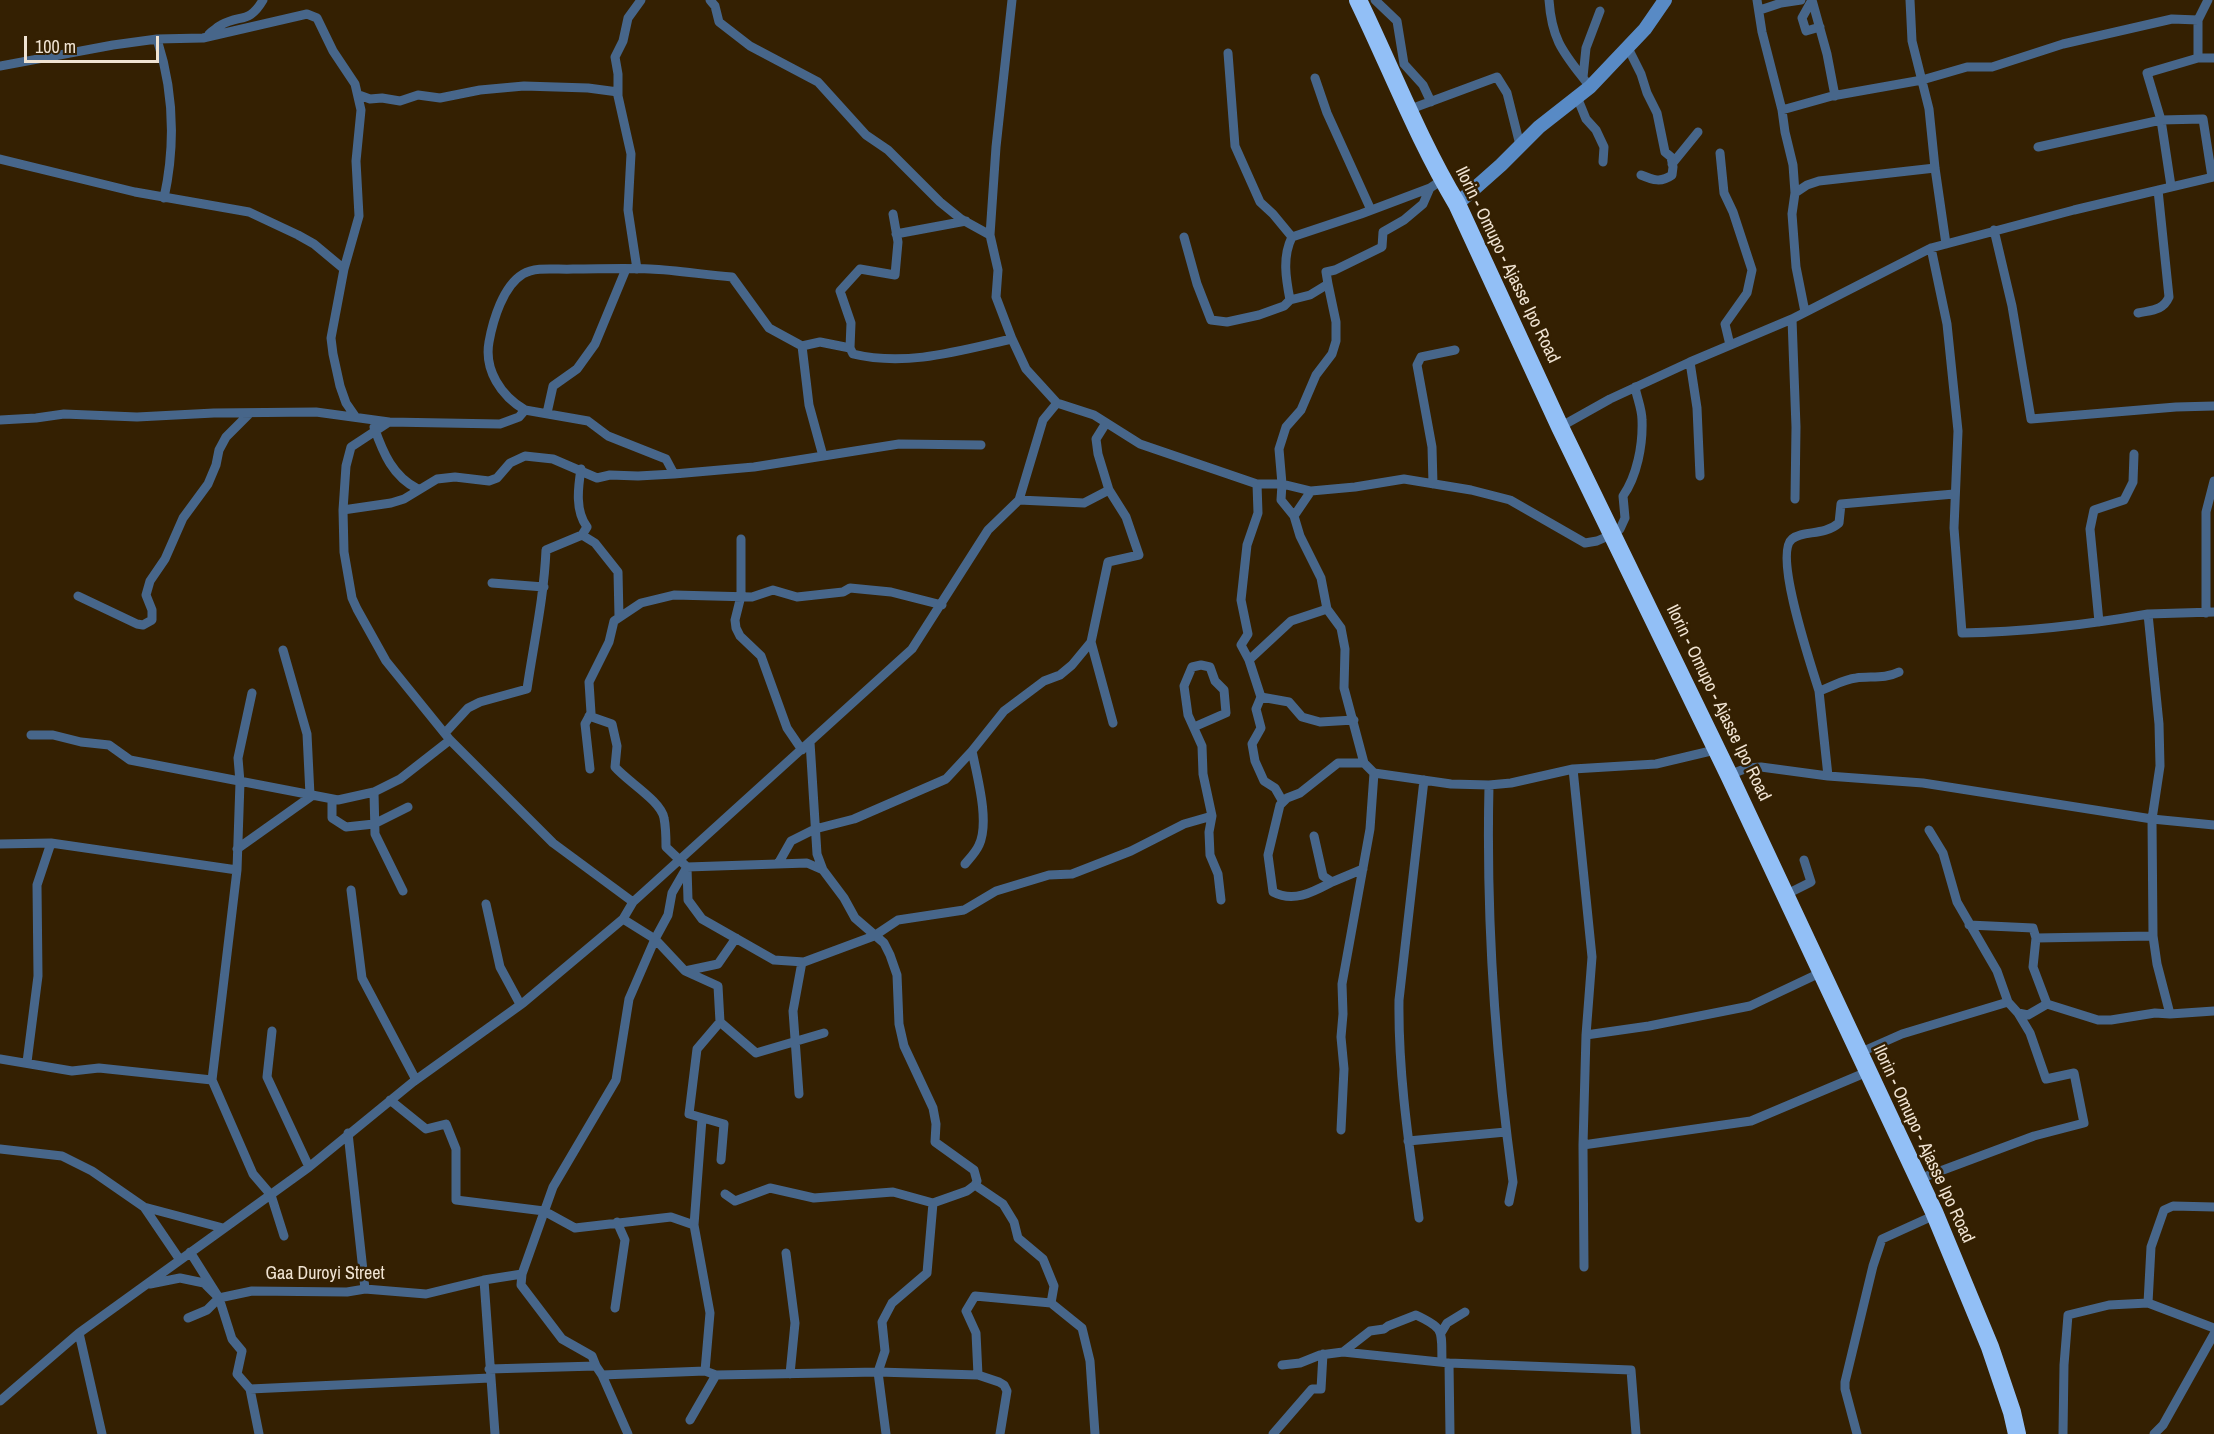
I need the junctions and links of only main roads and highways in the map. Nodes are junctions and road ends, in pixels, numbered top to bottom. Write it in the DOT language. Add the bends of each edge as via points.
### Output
graph roads {
  1 [pos="1358,0"];
  2 [pos="2017,1434"];
  1 -- 2 [label="highway, Ilorin - Omupo - Ajasse Ipo Road" via="1385,55 1436,184 1456,204 1935,1215 1990,1347"];
}
